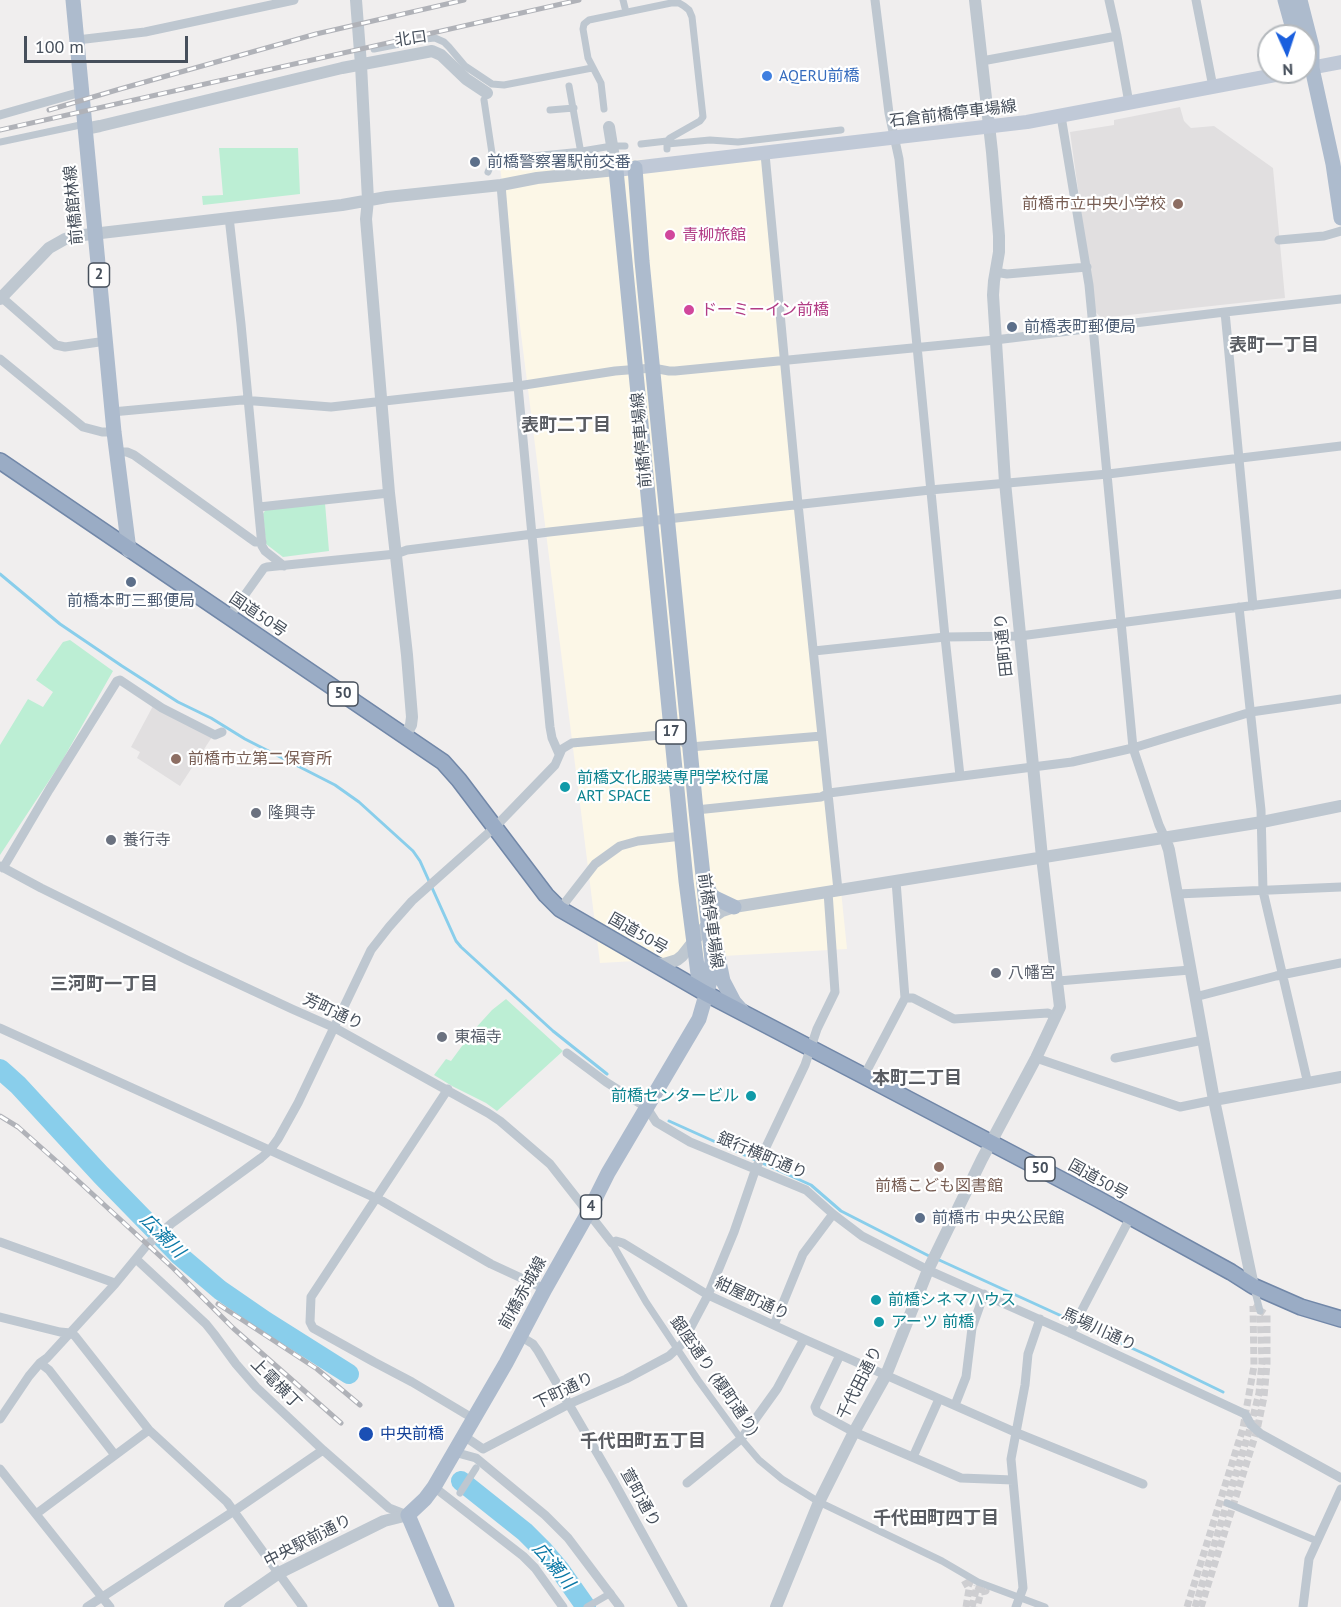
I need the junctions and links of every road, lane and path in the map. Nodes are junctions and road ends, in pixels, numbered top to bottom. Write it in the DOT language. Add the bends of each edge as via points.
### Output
graph roads {
  1 [pos="73,0"];
  2 [pos="294,0"];
  3 [pos="356,0"];
  4 [pos="623,0"];
  5 [pos="875,0"];
  6 [pos="975,0"];
  7 [pos="1109,0"];
  8 [pos="1196,0"];
  9 [pos="1285,0"];
  10 [pos="1300,0"];
  11 [pos="670,2"];
  12 [pos="268,3"];
  13 [pos="686,3"];
  14 [pos="626,12"];
  15 [pos="1292,24"];
  16 [pos="1306,24"];
  17 [pos="1117,36"];
  18 [pos="76,40"];
  19 [pos="374,49"];
  20 [pos="982,61"];
  21 [pos="1341,62"];
  22 [pos="1317,64"];
  23 [pos="361,65"];
  24 [pos="592,68"];
  25 [pos="1257,79"];
  26 [pos="1312,84"];
  27 [pos="569,86"];
  28 [pos="1213,87"];
  29 [pos="488,91"];
  30 [pos="81,92"];
  31 [pos="1129,103"];
  32 [pos="574,108"];
  33 [pos="604,109"];
  34 [pos="550,110"];
  35 [pos="0,114"];
  36 [pos="1061,116"];
  37 [pos="85,126"];
  38 [pos="609,127"];
  39 [pos="989,127"];
  40 [pos="841,130"];
  41 [pos="895,137"];
  42 [pos="0,142"];
  43 [pos="641,144"];
  44 [pos="667,145"];
  45 [pos="606,147"];
  46 [pos="765,154"];
  47 [pos="582,155"];
  48 [pos="493,160"];
  49 [pos="634,168"];
  50 [pos="615,170"];
  51 [pos="488,172"];
  52 [pos="501,184"];
  53 [pos="369,200"];
  54 [pos="229,217"];
  55 [pos="1341,218"];
  56 [pos="1341,231"];
  57 [pos="95,234"];
  58 [pos="1279,240"];
  59 [pos="1087,267"];
  60 [pos="995,272"];
  61 [pos="1,298"];
  62 [pos="1341,299"];
  63 [pos="1225,312"];
  64 [pos="1093,329"];
  65 [pos="995,340"];
  66 [pos="106,341"];
  67 [pos="917,347"];
  68 [pos="0,359"];
  69 [pos="785,360"];
  70 [pos="653,368"];
  71 [pos="636,369"];
  72 [pos="518,386"];
  73 [pos="382,400"];
  74 [pos="248,401"];
  75 [pos="112,412"];
  76 [pos="114,432"];
  77 [pos="1341,447"];
  78 [pos="116,452"];
  79 [pos="1238,459"];
  80 [pos="0,461"];
  81 [pos="1108,474"];
  82 [pos="1005,483"];
  83 [pos="930,490"];
  84 [pos="389,493"];
  85 [pos="798,504"];
  86 [pos="260,507"];
  87 [pos="668,519"];
  88 [pos="650,521"];
  89 [pos="532,534"];
  90 [pos="262,542"];
  91 [pos="129,549"];
  92 [pos="396,554"];
  93 [pos="284,566"];
  94 [pos="1341,594"];
  95 [pos="1253,606"];
  96 [pos="1239,607"];
  97 [pos="229,617"];
  98 [pos="1121,623"];
  99 [pos="1020,636"];
  100 [pos="945,637"];
  101 [pos="814,651"];
  102 [pos="1341,699"];
  103 [pos="1251,712"];
  104 [pos="222,732"];
  105 [pos="672,734"];
  106 [pos="405,736"];
  107 [pos="822,736"];
  108 [pos="690,747"];
  109 [pos="1133,748"];
  110 [pos="559,754"];
  111 [pos="1034,767"];
  112 [pos="960,776"];
  113 [pos="829,793"];
  114 [pos="1341,806"];
  115 [pos="696,810"];
  116 [pos="1262,822"];
  117 [pos="495,827"];
  118 [pos="682,836"];
  119 [pos="1165,838"];
  120 [pos="1042,858"];
  121 [pos="1,867"];
  122 [pos="702,872"];
  123 [pos="896,881"];
  124 [pos="1341,887"];
  125 [pos="833,891"];
  126 [pos="1263,891"];
  127 [pos="1176,894"];
  128 [pos="689,906"];
  129 [pos="730,908"];
  130 [pos="560,909"];
  131 [pos="708,917"];
  132 [pos="694,942"];
  133 [pos="651,962"];
  134 [pos="1341,963"];
  135 [pos="1190,970"];
  136 [pos="1282,975"];
  137 [pos="1058,981"];
  138 [pos="705,993"];
  139 [pos="1195,997"];
  140 [pos="905,998"];
  141 [pos="742,1011"];
  142 [pos="1056,1017"];
  143 [pos="0,1028"];
  144 [pos="335,1028"];
  145 [pos="1203,1040"];
  146 [pos="810,1048"];
  147 [pos="567,1053"];
  148 [pos="1036,1058"];
  149 [pos="1115,1058"];
  150 [pos="864,1076"];
  151 [pos="1341,1077"];
  152 [pos="1308,1084"];
  153 [pos="448,1089"];
  154 [pos="1214,1100"];
  155 [pos="647,1108"];
  156 [pos="991,1142"];
  157 [pos="270,1150"];
  158 [pos="756,1168"];
  159 [pos="375,1198"];
  160 [pos="588,1213"];
  161 [pos="832,1214"];
  162 [pos="1130,1218"];
  163 [pos="0,1242"];
  164 [pos="612,1243"];
  165 [pos="136,1259"];
  166 [pos="928,1270"];
  167 [pos="115,1284"];
  168 [pos="1253,1286"];
  169 [pos="545,1289"];
  170 [pos="984,1294"];
  171 [pos="708,1295"];
  172 [pos="1260,1311"];
  173 [pos="0,1317"];
  174 [pos="1040,1319"];
  175 [pos="1341,1319"];
  176 [pos="774,1325"];
  177 [pos="1073,1326"];
  178 [pos="71,1333"];
  179 [pos="520,1336"];
  180 [pos="804,1339"];
  181 [pos="678,1350"];
  182 [pos="840,1355"];
  183 [pos="40,1363"];
  184 [pos="886,1376"];
  185 [pos="939,1399"];
  186 [pos="569,1404"];
  187 [pos="955,1405"];
  188 [pos="0,1419"];
  189 [pos="474,1419"];
  190 [pos="149,1430"];
  191 [pos="854,1432"];
  192 [pos="1017,1433"];
  193 [pos="464,1436"];
  194 [pos="741,1439"];
  195 [pos="483,1449"];
  196 [pos="323,1450"];
  197 [pos="454,1452"];
  198 [pos="115,1455"];
  199 [pos="913,1457"];
  200 [pos="478,1464"];
  201 [pos="0,1469"];
  202 [pos="1341,1478"];
  203 [pos="1013,1480"];
  204 [pos="687,1483"];
  205 [pos="1143,1484"];
  206 [pos="434,1487"];
  207 [pos="1341,1489"];
  208 [pos="462,1491"];
  209 [pos="819,1502"];
  210 [pos="1227,1503"];
  211 [pos="234,1510"];
  212 [pos="36,1514"];
  213 [pos="408,1515"];
  214 [pos="1317,1541"];
  215 [pos="279,1573"];
  216 [pos="611,1593"];
  217 [pos="102,1597"];
  218 [pos="1018,1603"];
  219 [pos="87,1607"];
  220 [pos="110,1607"];
  221 [pos="230,1607"];
  222 [pos="303,1607"];
  223 [pos="447,1607"];
  224 [pos="563,1607"];
  225 [pos="587,1607"];
  226 [pos="620,1607"];
  227 [pos="683,1607"];
  228 [pos="776,1607"];
  229 [pos="1044,1607"];
  230 [pos="1303,1607"];
  1 -- 18 [label="main road, 前橋館林線 / 2"];
  2 -- 12 [label="street"];
  3 -- 23 [label="street"];
  4 -- 14 [label="street"];
  5 -- 41 [label="street"];
  6 -- 20 [label="street, 田町通り"];
  7 -- 17 [label="street"];
  8 -- 28 [label="street"];
  9 -- 15 [label="main road"];
  10 -- 16 [label="main road"];
  11 -- 13 [label="street"];
  11 -- 14 [label="street"];
  12 -- 18 [label="street" via="145,33"];
  13 -- 44 [label="street" via="692,17 703,117 670,138"];
  14 -- 24 [label="street" via="584,24"];
  17 -- 20 [label="street"];
  17 -- 31 [label="street"];
  18 -- 30 [label="main road, 前橋館林線 / 2"];
  19 -- 29 [label="street" via="435,38 449,47"];
  20 -- 39 [label="street, 田町通り"];
  21 -- 22 [label="main road"];
  23 -- 29 [label="street, 北口" via="432,51 466,79"];
  23 -- 37 [label="street, 北口"];
  23 -- 53 [label="street"];
  24 -- 29 [label="street"];
  24 -- 33 [label="street" via="601,83"];
  25 -- 28 [label="main road, 石倉前橋停車場線"];
  26 -- 55 [label="main road" via="1333,164"];
  27 -- 32 [label="street"];
  28 -- 31 [label="main road, 石倉前橋停車場線"];
  29 -- 48 [label="street"];
  30 -- 35 [label="street"];
  30 -- 37 [label="main road, 前橋館林線 / 2"];
  31 -- 36 [label="main road, 石倉前橋停車場線"];
  32 -- 34 [label="street"];
  32 -- 47 [label="street"];
  36 -- 39 [label="main road, 石倉前橋停車場線"];
  36 -- 59 [label="street"];
  37 -- 42 [label="street"];
  37 -- 57 [label="main road, 前橋館林線 / 2"];
  38 -- 50 [label="street"];
  39 -- 41 [label="main road, 石倉前橋停車場線"];
  39 -- 60 [label="street, 田町通り" via="999,236"];
  40 -- 44 [label="street" via="738,142 710,140"];
  41 -- 46 [label="main road, 石倉前橋停車場線"];
  41 -- 67 [label="street"];
  43 -- 44 [label="street"];
  45 -- 47 [label="street"];
  46 -- 49 [label="main road, 石倉前橋停車場線"];
  46 -- 69 [label="street"];
  47 -- 48 [label="street"];
  48 -- 51 [label="street"];
  49 -- 50 [label="main road, 石倉前橋停車場線"];
  49 -- 70 [label="main road, 前橋停車場線 / 17"];
  50 -- 52 [label="street"];
  50 -- 71 [label="main road, 前橋停車場線 / 17"];
  52 -- 53 [label="street"];
  52 -- 72 [label="street"];
  53 -- 54 [label="street"];
  53 -- 73 [label="street" via="366,219"];
  54 -- 57 [label="street"];
  54 -- 74 [label="street"];
  56 -- 58 [label="street"];
  57 -- 61 [label="street" via="65,239 49,248"];
  57 -- 66 [label="main road, 前橋館林線 / 2"];
  59 -- 60 [label="street"];
  59 -- 64 [label="street"];
  60 -- 65 [label="street, 田町通り"];
  61 -- 66 [label="street" via="56,345"];
  62 -- 63 [label="street"];
  63 -- 64 [label="street"];
  63 -- 79 [label="street"];
  64 -- 65 [label="street"];
  64 -- 81 [label="street"];
  65 -- 67 [label="street"];
  65 -- 82 [label="street, 田町通り"];
  66 -- 75 [label="main road, 前橋館林線 / 2"];
  67 -- 69 [label="street"];
  67 -- 83 [label="street"];
  68 -- 76 [label="street" via="83,427"];
  69 -- 70 [label="street" via="675,371"];
  69 -- 85 [label="street"];
  70 -- 71 [label="street"];
  70 -- 87 [label="main road, 前橋停車場線 / 17"];
  71 -- 72 [label="street"];
  71 -- 88 [label="main road, 前橋停車場線 / 17"];
  72 -- 73 [label="street"];
  72 -- 89 [label="street"];
  73 -- 74 [label="street" via="323,407"];
  73 -- 84 [label="street"];
  74 -- 75 [label="street"];
  74 -- 86 [label="street"];
  75 -- 76 [label="main road, 前橋館林線 / 2"];
  76 -- 78 [label="main road, 前橋館林線 / 2"];
  77 -- 79 [label="street"];
  78 -- 90 [label="street" via="134,455 255,542"];
  78 -- 91 [label="main road, 前橋館林線 / 2"];
  79 -- 81 [label="street"];
  79 -- 95 [label="street"];
  80 -- 91 [label="highway, 国道50号 / 50"];
  81 -- 82 [label="street"];
  81 -- 98 [label="street"];
  82 -- 83 [label="street"];
  82 -- 99 [label="street, 田町通り"];
  83 -- 85 [label="street"];
  83 -- 100 [label="street"];
  84 -- 86 [label="street"];
  84 -- 92 [label="street"];
  85 -- 87 [label="street"];
  85 -- 101 [label="street"];
  86 -- 90 [label="street"];
  87 -- 88 [label="street"];
  87 -- 108 [label="main road, 前橋停車場線 / 17"];
  88 -- 89 [label="street"];
  88 -- 105 [label="main road, 前橋停車場線 / 17"];
  89 -- 92 [label="street"];
  89 -- 110 [label="street" via="550,727"];
  90 -- 93 [label="street" via="265,551"];
  91 -- 97 [label="highway, 国道50号 / 50"];
  92 -- 93 [label="street"];
  92 -- 106 [label="street" via="412,717"];
  93 -- 97 [label="street" via="264,568"];
  94 -- 95 [label="street"];
  95 -- 96 [label="street"];
  96 -- 98 [label="street"];
  96 -- 103 [label="street"];
  97 -- 106 [label="highway, 国道50号 / 50"];
  98 -- 99 [label="street"];
  98 -- 109 [label="street"];
  99 -- 100 [label="street"];
  99 -- 111 [label="street, 田町通り"];
  100 -- 101 [label="street"];
  100 -- 112 [label="street"];
  101 -- 107 [label="street"];
  102 -- 103 [label="street"];
  103 -- 109 [label="street"];
  103 -- 116 [label="street"];
  104 -- 121 [label="street" via="214,735 117,681"];
  105 -- 108 [label="street"];
  105 -- 110 [label="street" via="572,743"];
  105 -- 118 [label="main road, 前橋停車場線 / 17"];
  106 -- 117 [label="highway, 国道50号 / 50" via="451,770"];
  107 -- 108 [label="street"];
  107 -- 113 [label="street"];
  108 -- 115 [label="main road, 前橋停車場線 / 17"];
  109 -- 111 [label="street"];
  109 -- 119 [label="street"];
  110 -- 117 [label="street" via="555,765"];
  111 -- 112 [label="street"];
  111 -- 120 [label="street, 田町通り"];
  112 -- 113 [label="street"];
  113 -- 115 [label="street"];
  113 -- 125 [label="street"];
  114 -- 116 [label="street"];
  115 -- 122 [label="main road, 前橋停車場線 / 17"];
  116 -- 119 [label="street"];
  116 -- 126 [label="street"];
  117 -- 130 [label="highway, 国道50号 / 50"];
  117 -- 144 [label="street" via="388,927 366,958"];
  118 -- 128 [label="main road, 前橋停車場線 / 17"];
  118 -- 130 [label="street" via="620,846 595,864"];
  119 -- 120 [label="street"];
  119 -- 127 [label="street"];
  120 -- 123 [label="street"];
  120 -- 137 [label="street, 田町通り"];
  121 -- 144 [label="street, 芳町通り" via="187,960"];
  122 -- 129 [label="main road" via="711,895"];
  122 -- 131 [label="main road, 前橋停車場線 / 17"];
  123 -- 125 [label="street"];
  123 -- 140 [label="street"];
  124 -- 126 [label="street"];
  125 -- 129 [label="street"];
  125 -- 146 [label="street" via="836,992"];
  126 -- 127 [label="street"];
  126 -- 136 [label="street"];
  127 -- 135 [label="street"];
  128 -- 131 [label="main road"];
  128 -- 132 [label="main road, 前橋停車場線 / 17"];
  129 -- 131 [label="main road"];
  130 -- 133 [label="highway, 国道50号 / 50"];
  131 -- 132 [label="street"];
  131 -- 138 [label="main road, 前橋停車場線 / 17" via="712,960"];
  131 -- 141 [label="main road" via="723,981"];
  132 -- 133 [label="street" via="677,960"];
  132 -- 138 [label="main road, 前橋停車場線 / 17"];
  133 -- 138 [label="highway, 国道50号 / 50"];
  134 -- 136 [label="street"];
  135 -- 137 [label="street"];
  135 -- 139 [label="street"];
  136 -- 139 [label="street"];
  136 -- 152 [label="street"];
  137 -- 142 [label="street, 田町通り" via="1060,1007"];
  138 -- 141 [label="highway, 国道50号 / 50"];
  138 -- 155 [label="main road, 前橋赤城線 / 4" via="699,1019"];
  139 -- 145 [label="street"];
  140 -- 142 [label="street" via="954,1019 1048,1013"];
  140 -- 150 [label="street"];
  141 -- 146 [label="highway, 国道50号 / 50"];
  142 -- 148 [label="street, 田町通り"];
  143 -- 157 [label="street"];
  144 -- 153 [label="street, 芳町通り"];
  144 -- 157 [label="street"];
  145 -- 149 [label="street"];
  145 -- 154 [label="street"];
  146 -- 150 [label="highway, 国道50号 / 50"];
  146 -- 158 [label="street"];
  147 -- 155 [label="street, 銀行横町通り"];
  148 -- 154 [label="street" via="1180,1107"];
  148 -- 156 [label="street, 田町通り"];
  150 -- 156 [label="highway, 国道50号 / 50"];
  151 -- 152 [label="street"];
  152 -- 154 [label="street"];
  153 -- 159 [label="street"];
  153 -- 160 [label="street, 芳町通り" via="500,1121 550,1164"];
  154 -- 168 [label="street"];
  155 -- 158 [label="street, 銀行横町通り" via="656,1122 690,1142"];
  155 -- 160 [label="main road, 前橋赤城線 / 4"];
  156 -- 162 [label="highway, 国道50号 / 50"];
  156 -- 166 [label="street, 千代田通り"];
  157 -- 159 [label="street"];
  157 -- 165 [label="street" via="165,1228"];
  158 -- 161 [label="street, 銀行横町通り" via="806,1190"];
  158 -- 171 [label="street"];
  159 -- 169 [label="street" via="491,1264"];
  159 -- 189 [label="street" via="311,1297 311,1325"];
  160 -- 164 [label="street, 芳町通り"];
  160 -- 169 [label="main road, 前橋赤城線 / 4"];
  161 -- 166 [label="street, 銀行横町通り" via="862,1236"];
  161 -- 176 [label="street" via="803,1254"];
  162 -- 168 [label="highway, 国道50号 / 50"];
  162 -- 177 [label="street"];
  163 -- 167 [label="street"];
  164 -- 171 [label="street, 紺屋町通り" via="623,1242"];
  164 -- 181 [label="street, 銀座通り (榎町通り)"];
  165 -- 167 [label="street"];
  165 -- 196 [label="street, 上電横丁" via="206,1324 256,1387"];
  166 -- 170 [label="street, 馬場川通り"];
  166 -- 184 [label="street, 千代田通り"];
  167 -- 178 [label="street"];
  168 -- 172 [label="street"];
  168 -- 175 [label="highway, 国道50号 / 50"];
  169 -- 179 [label="main road, 前橋赤城線 / 4"];
  170 -- 174 [label="street, 馬場川通り"];
  170 -- 187 [label="street" via="972,1328 966,1377"];
  171 -- 176 [label="street, 紺屋町通り"];
  171 -- 181 [label="street"];
  173 -- 178 [label="street"];
  174 -- 177 [label="street, 馬場川通り"];
  174 -- 192 [label="street" via="1028,1354"];
  176 -- 180 [label="street, 紺屋町通り"];
  177 -- 202 [label="street, 馬場川通り" via="1245,1414 1261,1434"];
  178 -- 183 [label="street"];
  178 -- 190 [label="street"];
  179 -- 186 [label="street, 萱町通り" via="538,1351"];
  179 -- 189 [label="main road, 前橋赤城線 / 4"];
  180 -- 182 [label="street, 紺屋町通り"];
  180 -- 194 [label="street" via="777,1389"];
  181 -- 186 [label="street, 下町通り"];
  181 -- 194 [label="street, 銀座通り (榎町通り)"];
  182 -- 184 [label="street, 紺屋町通り"];
  182 -- 191 [label="street" via="815,1407 817,1412"];
  183 -- 188 [label="street"];
  183 -- 198 [label="street"];
  184 -- 185 [label="street, 紺屋町通り"];
  184 -- 191 [label="street, 千代田通り"];
  185 -- 187 [label="street, 紺屋町通り"];
  185 -- 199 [label="street"];
  186 -- 195 [label="street, 下町通り"];
  186 -- 227 [label="street, 萱町通り"];
  187 -- 192 [label="street, 紺屋町通り"];
  189 -- 193 [label="main road, 前橋赤城線 / 4"];
  190 -- 198 [label="street"];
  190 -- 211 [label="street"];
  191 -- 199 [label="street"];
  191 -- 209 [label="street, 千代田通り"];
  192 -- 203 [label="street" via="1011,1459"];
  192 -- 205 [label="street, 紺屋町通り"];
  193 -- 195 [label="street"];
  193 -- 197 [label="main road, 前橋赤城線 / 4"];
  194 -- 204 [label="street"];
  194 -- 209 [label="street, 銀座通り (榎町通り)" via="782,1479"];
  195 -- 200 [label="street"];
  196 -- 211 [label="street"];
  196 -- 213 [label="street, 上電横丁" via="389,1508"];
  197 -- 200 [label="street" via="471,1455"];
  197 -- 206 [label="main road, 前橋赤城線 / 4"];
  198 -- 212 [label="street"];
  199 -- 203 [label="street" via="961,1478"];
  200 -- 208 [label="street"];
  200 -- 216 [label="street" via="556,1526"];
  201 -- 212 [label="street"];
  203 -- 218 [label="street" via="1023,1588"];
  206 -- 213 [label="main road, 前橋赤城線 / 4"];
  206 -- 224 [label="street" via="523,1556"];
  207 -- 214 [label="street"];
  209 -- 218 [label="street, 銀座通り (榎町通り)"];
  209 -- 228 [label="street, 千代田通り"];
  210 -- 214 [label="street"];
  211 -- 215 [label="street"];
  211 -- 217 [label="street"];
  212 -- 217 [label="street"];
  213 -- 215 [label="street, 中央駅前通り" via="384,1521"];
  213 -- 223 [label="main road"];
  214 -- 230 [label="street" via="1309,1558"];
  215 -- 221 [label="street, 中央駅前通り"];
  215 -- 222 [label="street"];
  216 -- 225 [label="street"];
  216 -- 226 [label="street"];
  217 -- 219 [label="street"];
  217 -- 220 [label="street"];
  218 -- 229 [label="street, 銀座通り (榎町通り)"];
}
